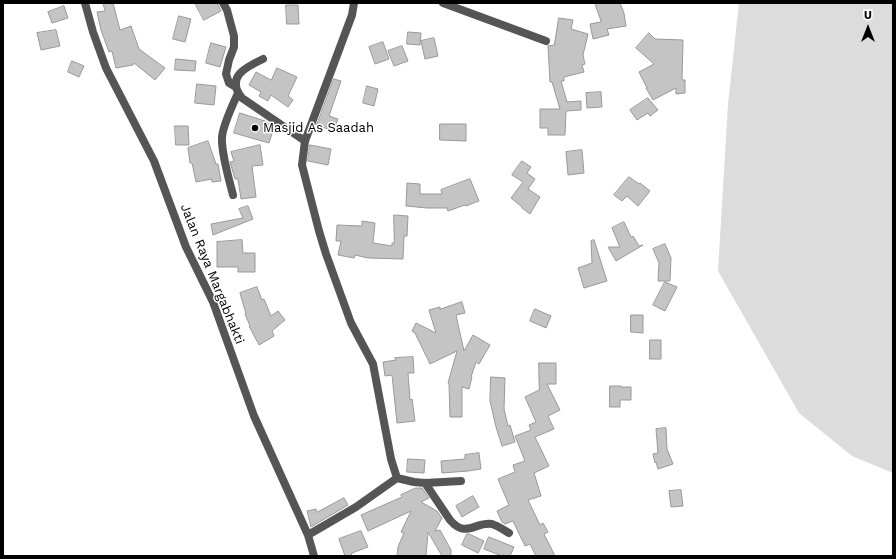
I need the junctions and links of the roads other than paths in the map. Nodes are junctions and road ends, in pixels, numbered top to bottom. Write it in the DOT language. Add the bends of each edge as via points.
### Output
graph roads {
  1 [pos="85,3"];
  2 [pos="224,3"];
  3 [pos="354,3"];
  4 [pos="443,3"];
  5 [pos="546,41"];
  6 [pos="263,59"];
  7 [pos="237,90"];
  8 [pos="305,141"];
  9 [pos="233,194"];
  10 [pos="397,478"];
  11 [pos="461,481"];
  12 [pos="425,483"];
  13 [pos="509,532"];
  14 [pos="308,535"];
  15 [pos="314,556"];
  1 -- 14 [label="street, Jalan Raya Margabhakti" via="106,68 154,161 186,247 213,302 254,416"];
  2 -- 7 [label="street" via="234,36 234,47 226,74 229,83"];
  3 -- 8 [label="street" via="352,15"];
  4 -- 5 [label="street"];
  6 -- 7 [label="street" via="241,72 238,76"];
  7 -- 8 [label="street" via="242,98"];
  7 -- 9 [label="street" via="222,136"];
  8 -- 10 [label="street" via="302,165 319,231 351,323 373,364"];
  10 -- 12 [label="street"];
  10 -- 14 [label="street" via="356,507"];
  11 -- 12 [label="street"];
  12 -- 13 [label="street" via="454,526 470,528 491,524"];
  14 -- 15 [label="street, Jalan Raya Margabhakti"];
}
